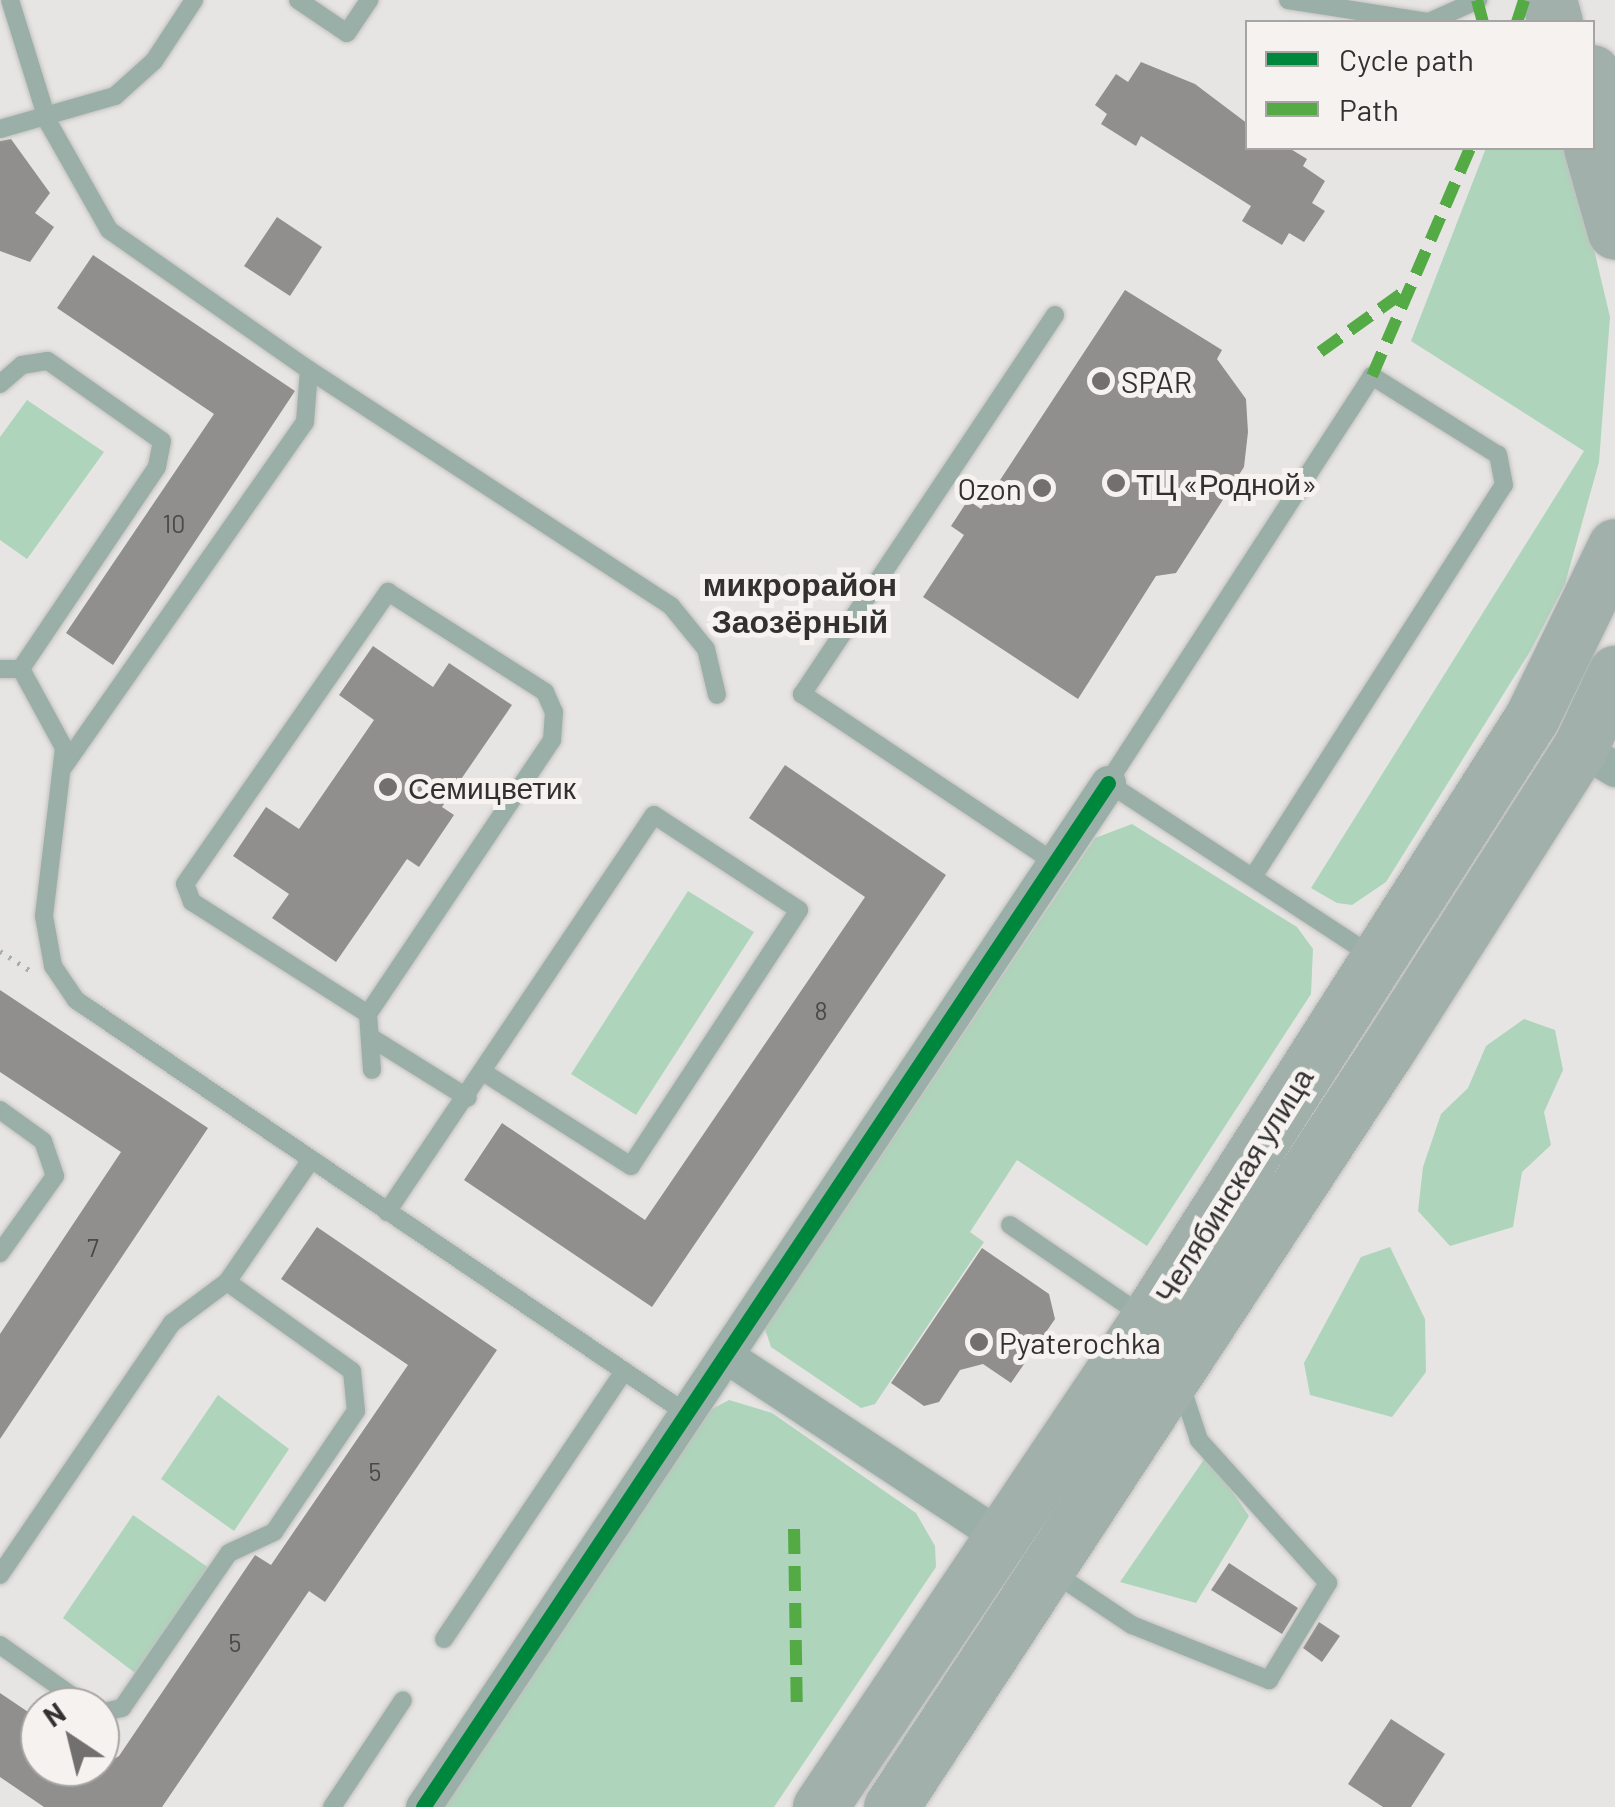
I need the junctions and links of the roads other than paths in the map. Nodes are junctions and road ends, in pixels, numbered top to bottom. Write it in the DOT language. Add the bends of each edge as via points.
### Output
graph roads {
  1 [pos="10,0"];
  2 [pos="194,0"];
  3 [pos="298,0"];
  4 [pos="369,0"];
  5 [pos="1288,0"];
  6 [pos="1478,0"];
  7 [pos="1416,20"];
  8 [pos="1433,20"];
  9 [pos="1595,82"];
  10 [pos="48,122"];
  11 [pos="0,129"];
  12 [pos="1592,150"];
  13 [pos="1615,152"];
  14 [pos="1615,232"];
  15 [pos="1055,315"];
  16 [pos="309,370"];
  17 [pos="0,384"];
  18 [pos="1615,546"];
  19 [pos="0,669"];
  20 [pos="21,669"];
  21 [pos="1615,672"];
  22 [pos="717,695"];
  23 [pos="1532,718"];
  24 [pos="1597,759"];
  25 [pos="63,768"];
  26 [pos="1108,783"];
  27 [pos="1055,862"];
  28 [pos="1253,876"];
  29 [pos="1377,959"];
  30 [pos="368,1014"];
  31 [pos="370,1037"];
  32 [pos="372,1070"];
  33 [pos="486,1074"];
  34 [pos="468,1098"];
  35 [pos="0,1110"];
  36 [pos="311,1160"];
  37 [pos="387,1212"];
  38 [pos="1010,1226"];
  39 [pos="0,1253"];
  40 [pos="226,1282"];
  41 [pos="1148,1319"];
  42 [pos="728,1356"];
  43 [pos="624,1371"];
  44 [pos="1178,1374"];
  45 [pos="689,1415"];
  46 [pos="1002,1538"];
  47 [pos="1049,1570"];
  48 [pos="0,1575"];
  49 [pos="444,1639"];
  50 [pos="0,1645"];
  51 [pos="60,1687"];
  52 [pos="402,1700"];
  53 [pos="120,1708"];
  54 [pos="332,1807"];
  55 [pos="423,1807"];
  56 [pos="820,1807"];
  57 [pos="891,1807"];
  1 -- 10 [label="lane"];
  2 -- 10 [label="lane" via="154,61 115,96"];
  3 -- 4 [label="lane" via="347,33"];
  5 -- 7 [label="lane"];
  6 -- 8 [label="lane"];
  9 -- 13 [label="main road"];
  10 -- 11 [label="lane"];
  10 -- 16 [label="lane" via="128,250"];
  12 -- 14 [label="main road"];
  15 -- 27 [label="lane" via="802,694"];
  16 -- 22 [label="lane" via="671,606 706,649"];
  16 -- 25 [label="lane" via="304,422"];
  17 -- 20 [label="lane" via="22,365 48,361 162,441 157,467"];
  18 -- 23 [label="main road, Челябинская улица"];
  19 -- 20 [label="lane"];
  20 -- 25 [label="lane" via="60,732"];
  21 -- 24 [label="main road, Челябинская улица"];
  23 -- 24 [label="main road"];
  23 -- 29 [label="main road, Челябинская улица"];
  24 -- 44 [label="main road, Челябинская улица"];
  25 -- 36 [label="lane" via="44,871 53,966 76,1000"];
  26 -- 27 [label="street"];
  26 -- 28 [label="lane"];
  26 -- 28 [label="lane" via="1372,376 1498,455 1504,486"];
  27 -- 42 [label="street"];
  28 -- 29 [label="lane"];
  29 -- 41 [label="main road, Челябинская улица"];
  30 -- 30 [label="lane" via="192,902 186,884 372,602 388,592 545,692 554,712 552,740"];
  30 -- 31 [label="lane"];
  31 -- 32 [label="lane"];
  31 -- 34 [label="lane"];
  33 -- 33 [label="lane" via="631,1166 798,910 654,815"];
  33 -- 34 [label="lane"];
  34 -- 37 [label="lane"];
  35 -- 39 [label="lane" via="43,1141 54,1176"];
  36 -- 37 [label="lane"];
  36 -- 40 [label="lane"];
  37 -- 43 [label="lane"];
  38 -- 41 [label="lane"];
  40 -- 48 [label="lane" via="172,1323"];
  40 -- 53 [label="lane" via="352,1371 356,1411 274,1532 229,1553"];
  41 -- 46 [label="main road, Челябинская улица"];
  42 -- 45 [label="street"];
  42 -- 46 [label="street"];
  43 -- 45 [label="lane"];
  43 -- 49 [label="lane"];
  44 -- 47 [label="main road, Челябинская улица"];
  44 -- 47 [label="lane" via="1199,1440 1328,1583 1268,1680 1132,1625"];
  45 -- 55 [label="street"];
  46 -- 47 [label="main road"];
  46 -- 56 [label="main road, Челябинская улица"];
  47 -- 57 [label="main road, Челябинская улица"];
  50 -- 51 [label="lane"];
  52 -- 54 [label="lane"];
}
